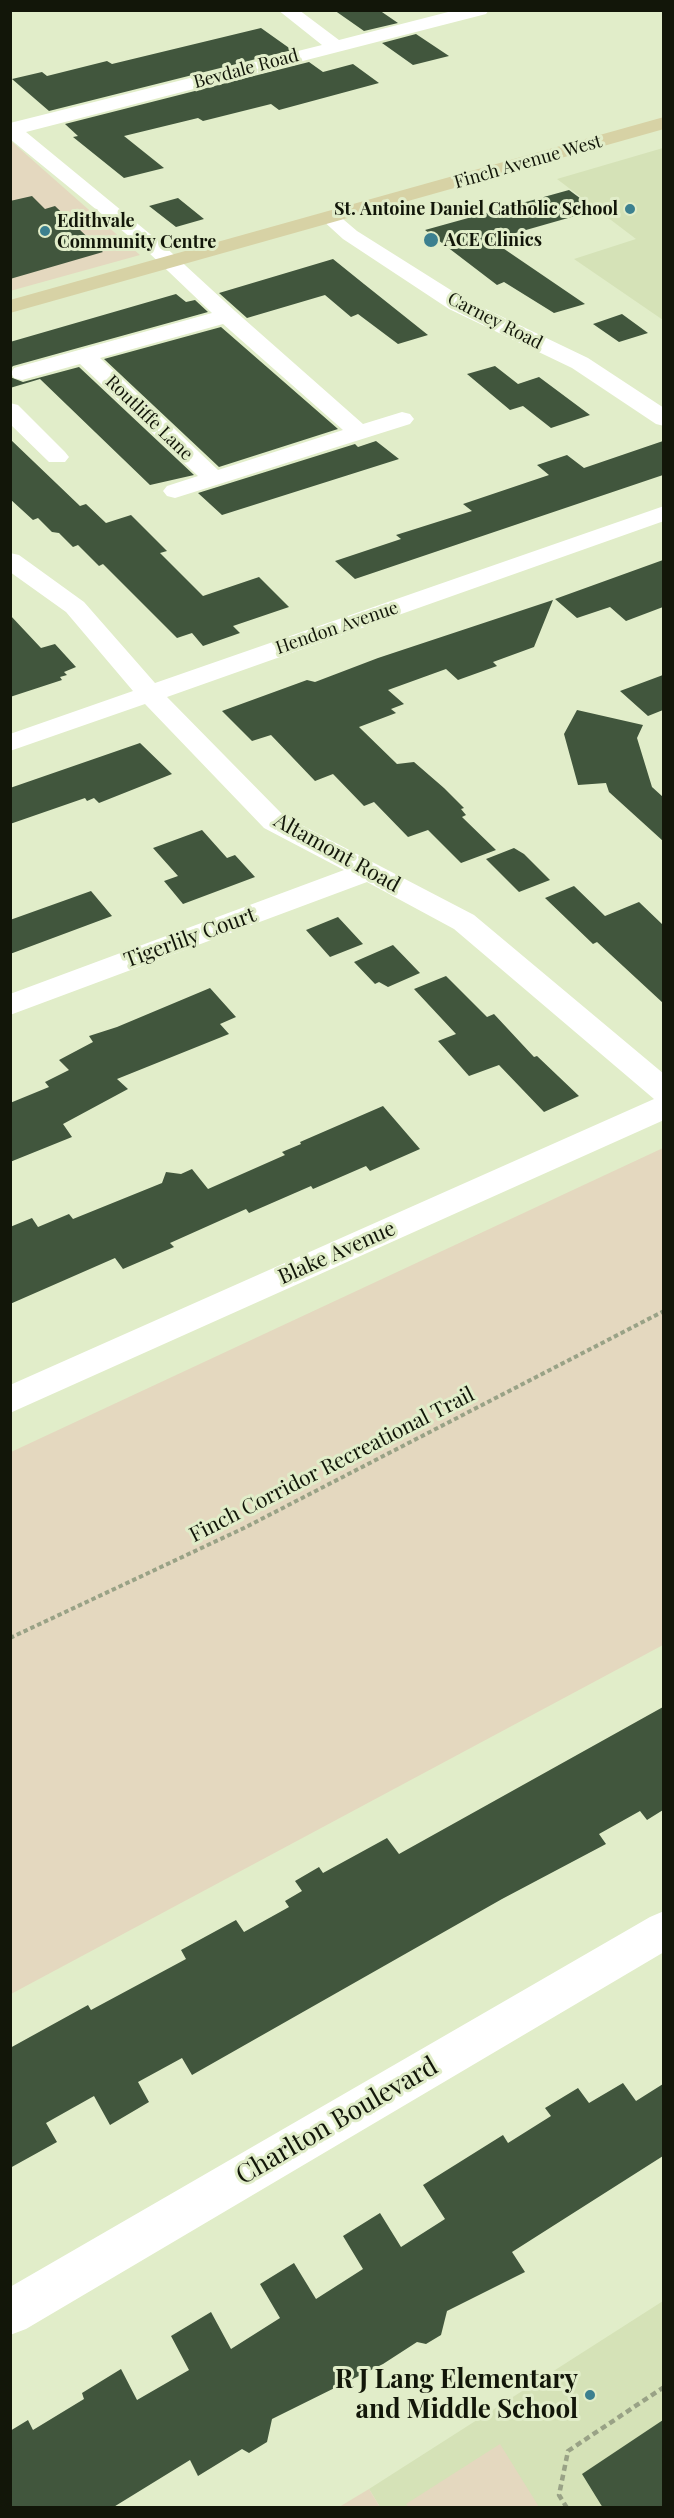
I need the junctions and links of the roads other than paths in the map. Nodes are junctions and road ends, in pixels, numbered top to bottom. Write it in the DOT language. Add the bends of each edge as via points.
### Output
graph roads {
  1 [pos="287,10"];
  2 [pos="480,10"];
  3 [pos="335,46"];
  4 [pos="663,123"];
  5 [pos="11,130"];
  6 [pos="330,218"];
  7 [pos="169,263"];
  8 [pos="10,308"];
  9 [pos="227,316"];
  10 [pos="85,356"];
  11 [pos="22,373"];
  12 [pos="10,410"];
  13 [pos="402,419"];
  14 [pos="663,419"];
  15 [pos="360,432"];
  16 [pos="57,457"];
  17 [pos="214,479"];
  18 [pos="175,491"];
  19 [pos="663,513"];
  20 [pos="10,560"];
  21 [pos="151,694"];
  22 [pos="10,743"];
  23 [pos="370,871"];
  24 [pos="10,1005"];
  25 [pos="663,1091"];
  26 [pos="663,1107"];
  27 [pos="10,1400"];
  28 [pos="663,1930"];
  29 [pos="10,2313"];
  1 -- 3 [label="street"];
  2 -- 3 [label="street, Bevdale Road"];
  3 -- 5 [label="street, Bevdale Road"];
  4 -- 6 [label="main road, Finch Avenue West"];
  5 -- 7 [label="street"];
  6 -- 7 [label="main road, Finch Avenue West"];
  6 -- 14 [label="street, Carney Road" via="457,304 580,363"];
  7 -- 8 [label="main road, Finch Avenue West"];
  7 -- 9 [label="street"];
  9 -- 10 [label="street, Routliffe Lane"];
  9 -- 15 [label="street"];
  10 -- 11 [label="street, Routliffe Lane"];
  10 -- 17 [label="street, Routliffe Lane"];
  12 -- 16 [label="street"];
  13 -- 15 [label="street, Routliffe Lane"];
  15 -- 17 [label="street, Routliffe Lane"];
  17 -- 18 [label="street, Routliffe Lane"];
  19 -- 21 [label="street, Hendon Avenue"];
  20 -- 21 [label="street, Altamont Road" via="75,607"];
  21 -- 22 [label="street, Hendon Avenue"];
  21 -- 23 [label="street, Altamont Road" via="274,822"];
  23 -- 24 [label="street, Tigerlily Court"];
  23 -- 25 [label="street, Altamont Road" via="464,922"];
  26 -- 27 [label="street, Blake Avenue"];
  28 -- 29 [label="street, Charlton Boulevard"];
}
